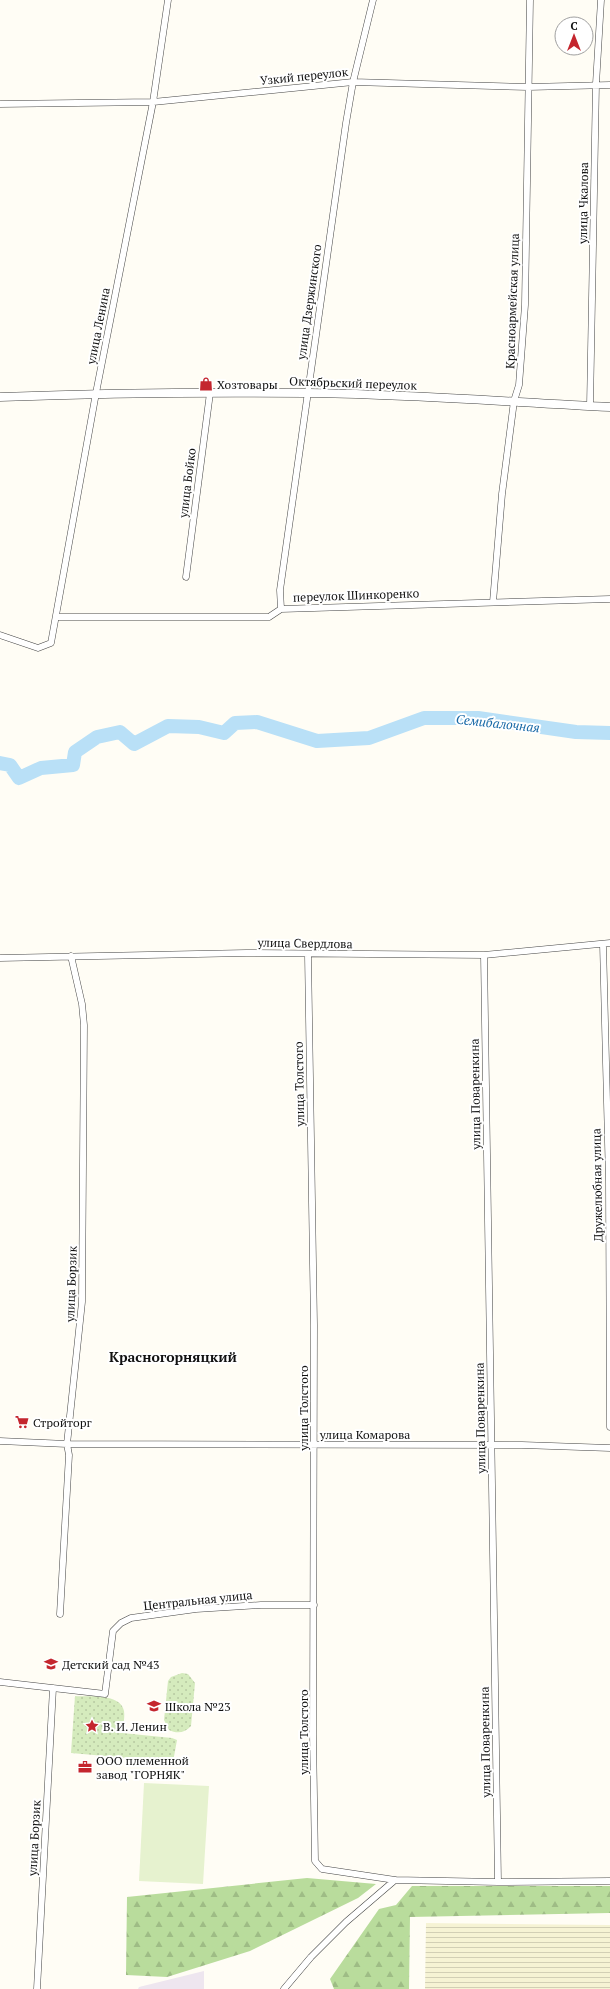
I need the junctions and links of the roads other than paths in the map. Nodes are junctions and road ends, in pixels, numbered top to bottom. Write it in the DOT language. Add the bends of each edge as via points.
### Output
graph roads {
  1 [pos="168,0"];
  2 [pos="373,0"];
  3 [pos="530,0"];
  4 [pos="601,0"];
  5 [pos="353,82"];
  6 [pos="596,84"];
  7 [pos="610,85"];
  8 [pos="528,86"];
  9 [pos="153,102"];
  10 [pos="0,104"];
  11 [pos="96,393"];
  12 [pos="210,393"];
  13 [pos="308,393"];
  14 [pos="0,397"];
  15 [pos="514,401"];
  16 [pos="590,406"];
  17 [pos="610,407"];
  18 [pos="186,577"];
  19 [pos="610,600"];
  20 [pos="493,602"];
  21 [pos="281,608"];
  22 [pos="57,617"];
  23 [pos="0,635"];
  24 [pos="610,943"];
  25 [pos="603,944"];
  26 [pos="484,954"];
  27 [pos="308,955"];
  28 [pos="71,956"];
  29 [pos="0,958"];
  30 [pos="609,1181"];
  31 [pos="610,1427"];
  32 [pos="0,1441"];
  33 [pos="67,1444"];
  34 [pos="313,1444"];
  35 [pos="491,1445"];
  36 [pos="610,1448"];
  37 [pos="314,1605"];
  38 [pos="60,1614"];
  39 [pos="0,1682"];
  40 [pos="53,1688"];
  41 [pos="395,1880"];
  42 [pos="610,1881"];
  43 [pos="498,1882"];
  44 [pos="37,1989"];
  45 [pos="284,1989"];
  1 -- 9 [label="street, улица Ленина"];
  2 -- 5 [label="street, улица Дзержинского"];
  3 -- 8 [label="street, Красноармейская улица"];
  4 -- 6 [label="street, улица Чкалова"];
  5 -- 8 [label="street, Узкий переулок"];
  5 -- 9 [label="street, Узкий переулок"];
  5 -- 13 [label="street, улица Дзержинского"];
  6 -- 7 [label="street, Узкий переулок"];
  6 -- 8 [label="street, Узкий переулок"];
  6 -- 16 [label="street, улица Чкалова"];
  8 -- 15 [label="street, Красноармейская улица" via="525,305 519,385"];
  9 -- 10 [label="street, Узкий переулок"];
  9 -- 11 [label="street, улица Ленина"];
  11 -- 12 [label="street, Октябрьский переулок"];
  11 -- 14 [label="street, Октябрьский переулок"];
  11 -- 22 [label="street, улица Ленина"];
  12 -- 13 [label="street, Октябрьский переулок"];
  12 -- 18 [label="street, улица Бойко"];
  13 -- 15 [label="street, Октябрьский переулок"];
  13 -- 21 [label="street, улица Дзержинского" via="280,590"];
  15 -- 16 [label="street, Октябрьский переулок"];
  15 -- 20 [label="street, Красноармейская улица" via="502,494"];
  16 -- 17 [label="street, Октябрьский переулок"];
  19 -- 20 [label="street, переулок Шинкоренко"];
  20 -- 21 [label="street, переулок Шинкоренко"];
  21 -- 22 [label="street, переулок Шинкоренко" via="269,617"];
  22 -- 23 [label="street, улица Ленина" via="51,643 38,648"];
  24 -- 25 [label="street, улица Свердлова"];
  25 -- 26 [label="street, улица Свердлова"];
  25 -- 30 [label="street, Дружелюбная улица"];
  26 -- 27 [label="street, улица Свердлова"];
  26 -- 35 [label="street, улица Поваренкина"];
  27 -- 28 [label="street, улица Свердлова" via="246,953"];
  27 -- 34 [label="street, улица Толстого" via="314,1325"];
  28 -- 29 [label="street, улица Свердлова"];
  28 -- 33 [label="street, улица Борзик" via="84,1025 83,1256 81,1324"];
  30 -- 31 [label="street, Дружелюбная улица"];
  32 -- 33 [label="street, улица Комарова"];
  33 -- 34 [label="street, улица Комарова"];
  33 -- 38 [label="street, улица Борзик"];
  34 -- 35 [label="street, улица Комарова"];
  34 -- 37 [label="street, улица Толстого"];
  35 -- 36 [label="street, улица Комарова"];
  35 -- 43 [label="street, улица Поваренкина"];
  37 -- 40 [label="street, Центральная улица" via="196,1608 131,1618 121,1623 113,1632 104,1694"];
  37 -- 41 [label="street, улица Толстого" via="315,1861 322,1869"];
  39 -- 40 [label="street, Центральная улица"];
  40 -- 44 [label="street, улица Борзик"];
  41 -- 43 [label="street"];
  41 -- 45 [label="street" via="346,1922"];
  42 -- 43 [label="street"];
}
